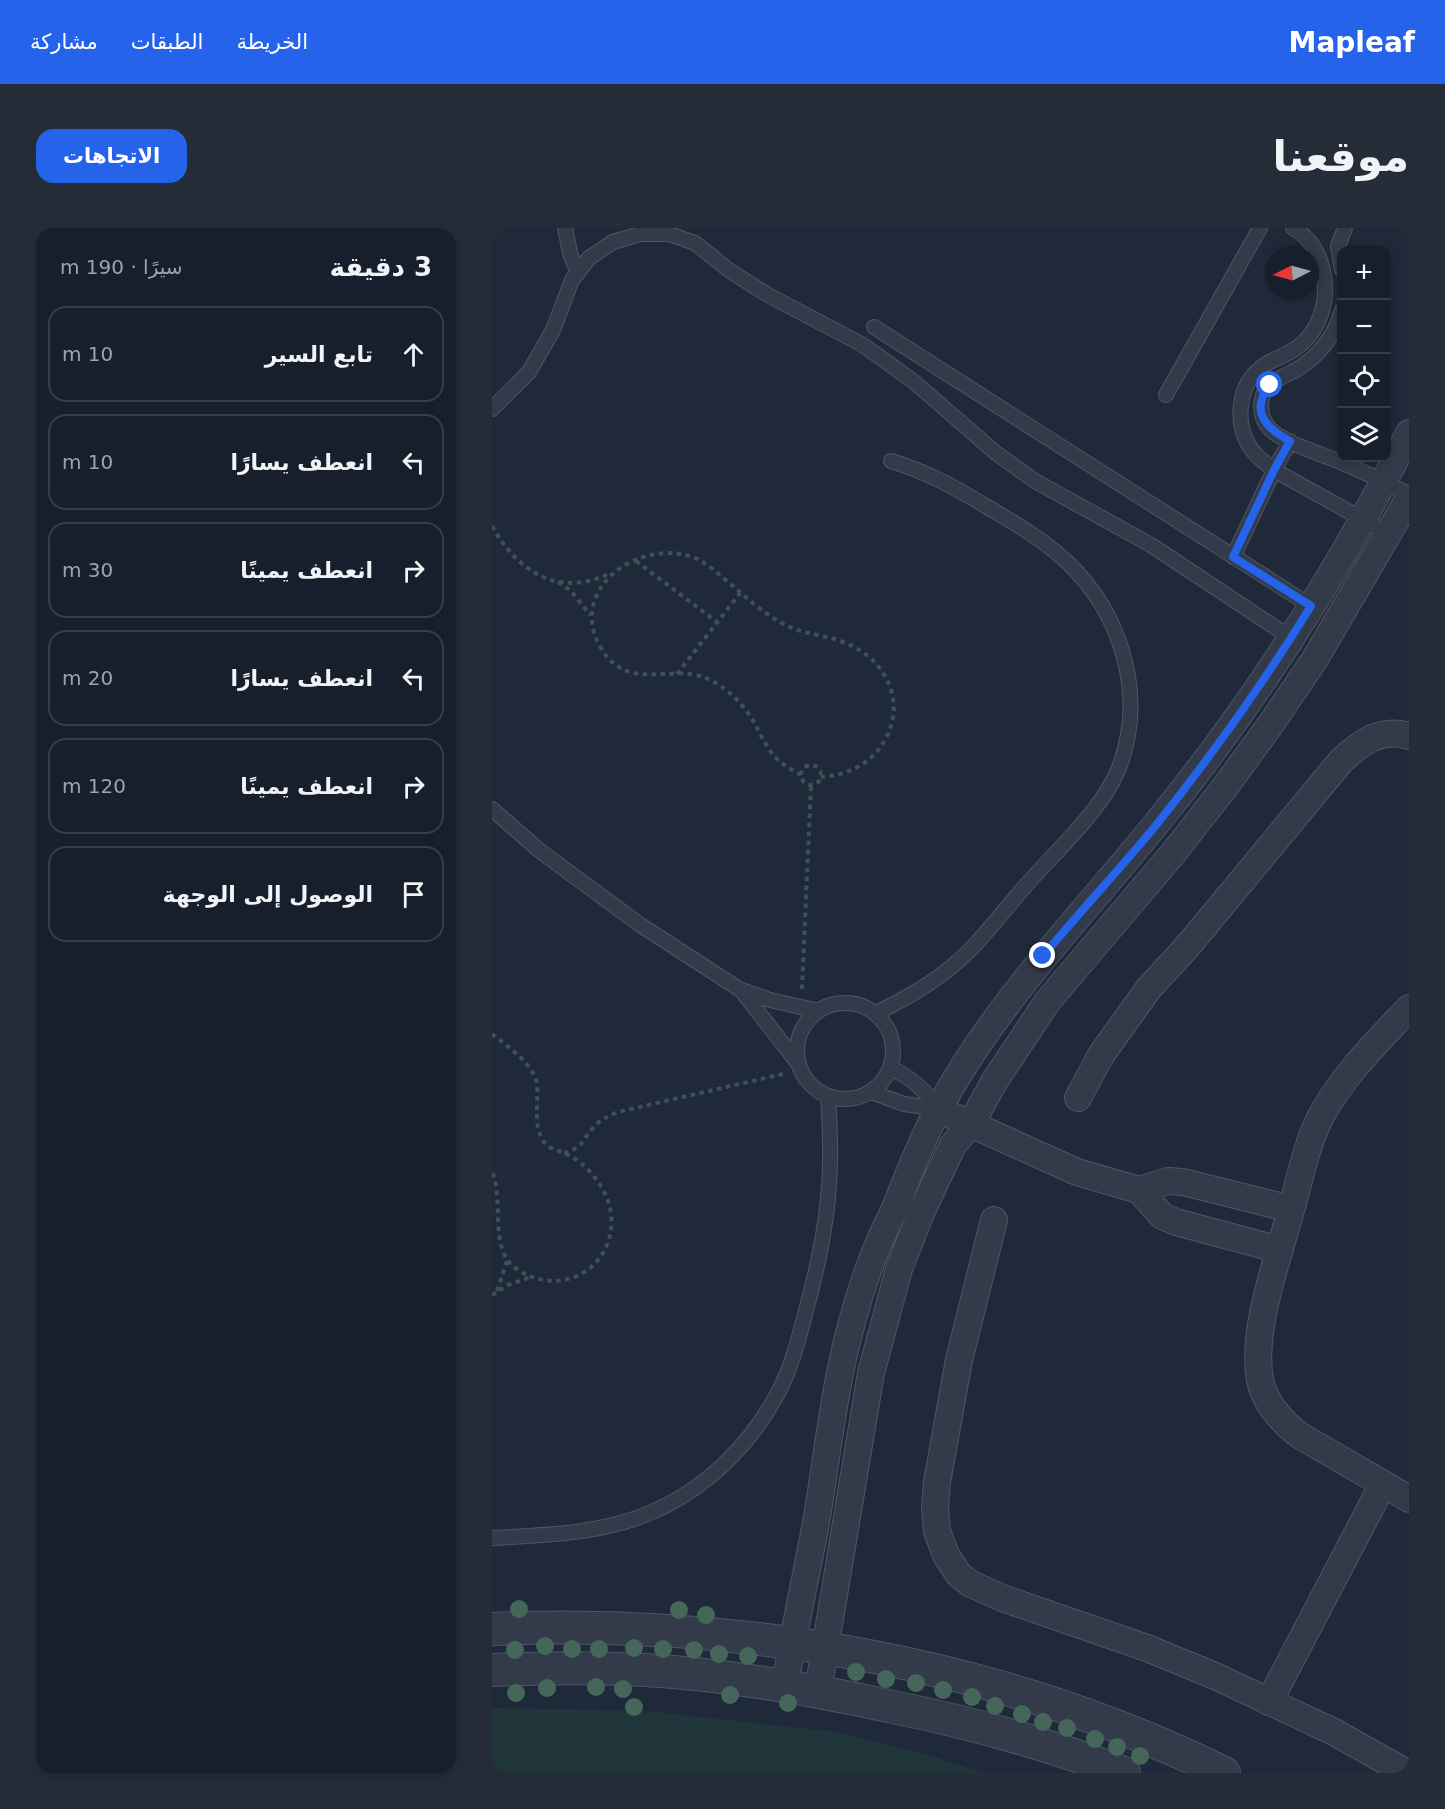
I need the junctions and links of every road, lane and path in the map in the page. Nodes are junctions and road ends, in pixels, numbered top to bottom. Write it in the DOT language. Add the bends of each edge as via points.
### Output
graph roads {
  1 [pos="565,228"];
  2 [pos="1260,228"];
  3 [pos="1293,228"];
  4 [pos="1345,228"];
  5 [pos="1313,246"];
  6 [pos="1337,246"];
  7 [pos="1338,246"];
  8 [pos="1319,252"];
  9 [pos="1319,258"];
  10 [pos="578,273"];
  11 [pos="1337,326"];
  12 [pos="874,327"];
  13 [pos="1166,394"];
  14 [pos="492,409"];
  15 [pos="1409,433"];
  16 [pos="1290,441"];
  17 [pos="891,461"];
  18 [pos="1274,470"];
  19 [pos="1384,483"];
  20 [pos="1409,496"];
  21 [pos="1362,520"];
  22 [pos="492,526"];
  23 [pos="1389,534"];
  24 [pos="1233,557"];
  25 [pos="635,561"];
  26 [pos="613,572"];
  27 [pos="558,582"];
  28 [pos="740,593"];
  29 [pos="1311,606"];
  30 [pos="591,615"];
  31 [pos="717,622"];
  32 [pos="1292,638"];
  33 [pos="677,674"];
  34 [pos="1409,736"];
  35 [pos="801,775"];
  36 [pos="821,777"];
  37 [pos="811,785"];
  38 [pos="492,809"];
  39 [pos="739,989"];
  40 [pos="801,1008"];
  41 [pos="1409,1008"];
  42 [pos="819,1011"];
  43 [pos="875,1014"];
  44 [pos="492,1034"];
  45 [pos="800,1067"];
  46 [pos="891,1068"];
  47 [pos="871,1092"];
  48 [pos="828,1096"];
  49 [pos="1078,1098"];
  50 [pos="939,1109"];
  51 [pos="971,1124"];
  52 [pos="564,1153"];
  53 [pos="492,1171"];
  54 [pos="1139,1190"];
  55 [pos="1292,1209"];
  56 [pos="994,1220"];
  57 [pos="1280,1250"];
  58 [pos="508,1260"];
  59 [pos="531,1277"];
  60 [pos="497,1291"];
  61 [pos="492,1295"];
  62 [pos="1383,1484"];
  63 [pos="1409,1499"];
  64 [pos="492,1538"];
  65 [pos="492,1629"];
  66 [pos="792,1642"];
  67 [pos="826,1648"];
  68 [pos="492,1670"];
  69 [pos="785,1686"];
  70 [pos="818,1691"];
  71 [pos="1269,1702"];
  72 [pos="1124,1773"];
  73 [pos="1224,1773"];
  74 [pos="1407,1773"];
  1 -- 10 [label="lane"];
  2 -- 13 [label="lane"];
  3 -- 5 [label="lane"];
  4 -- 7 [label="lane"];
  6 -- 8 [label="lane"];
  9 -- 18 [label="lane" via="1326,293 1315,328 1298,347 1256,372 1243,394 1243,433 1249,446"];
  10 -- 14 [label="lane" via="529,372"];
  10 -- 32 [label="lane" via="590,258 613,242 640,234 669,234 695,243 768,295 863,345 1035,481 1151,545"];
  11 -- 16 [label="lane" via="1317,354 1263,393 1264,420 1269,428"];
  12 -- 24 [label="lane"];
  15 -- 19 [label="street"];
  16 -- 18 [label="lane"];
  16 -- 19 [label="lane"];
  17 -- 43 [label="lane" via="946,482 1032,534 1068,562 1096,596 1116,634 1130,676 1131,722 1120,766 1100,802 947,970 913,995"];
  18 -- 21 [label="lane"];
  18 -- 24 [label="lane"];
  19 -- 20 [label="lane"];
  19 -- 21 [label="street"];
  20 -- 23 [label="street"];
  21 -- 23 [label="lane"];
  21 -- 29 [label="street"];
  22 -- 27 [label="path" via="502,545 518,562"];
  23 -- 51 [label="street" via="1315,659 1226,788 1047,1002 1006,1061"];
  24 -- 29 [label="lane"];
  25 -- 26 [label="path"];
  25 -- 28 [label="path" via="661,554 693,557 708,564"];
  25 -- 31 [label="path"];
  26 -- 27 [label="path" via="586,582"];
  26 -- 30 [label="path" via="595,599"];
  27 -- 30 [label="path"];
  28 -- 31 [label="path"];
  28 -- 36 [label="path" via="792,627 863,652 877,662 886,676 894,710 883,745 861,766"];
  29 -- 32 [label="street"];
  30 -- 33 [label="path" via="602,651 622,669 648,676"];
  31 -- 33 [label="path"];
  32 -- 50 [label="street" via="1202,766 1011,997"];
  33 -- 35 [label="path" via="707,678 737,699 774,756"];
  34 -- 49 [label="street" via="1382,735 1361,742 1341,761 1149,988 1101,1055"];
  35 -- 36 [label="path" via="812,765"];
  35 -- 37 [label="path"];
  36 -- 37 [label="path"];
  37 -- 40 [label="path"];
  38 -- 39 [label="lane" via="540,851 639,924"];
  39 -- 40 [label="lane"];
  39 -- 45 [label="lane"];
  40 -- 42 [label="lane"];
  41 -- 55 [label="street" via="1363,1056 1324,1111"];
  42 -- 43 [label="lane" via="848,1003"];
  42 -- 45 [label="lane" via="800,1034"];
  43 -- 46 [label="lane" via="891,1038"];
  44 -- 52 [label="path" via="532,1071 537,1083 537,1119 544,1142"];
  45 -- 48 [label="lane" via="815,1089"];
  45 -- 52 [label="path" via="603,1118 584,1143"];
  46 -- 47 [label="lane"];
  46 -- 50 [label="lane" via="918,1084"];
  47 -- 48 [label="lane" via="843,1100"];
  47 -- 50 [label="lane" via="904,1104"];
  48 -- 64 [label="lane" via="831,1178 820,1259 795,1351 779,1392 755,1430 726,1463 691,1491 652,1512 610,1527"];
  50 -- 51 [label="street"];
  50 -- 66 [label="street" via="870,1264 854,1316"];
  51 -- 54 [label="street" via="1077,1172"];
  51 -- 67 [label="street" via="953,1145 899,1269 871,1373"];
  52 -- 59 [label="path" via="596,1179 612,1218 611,1236 592,1267 576,1276 560,1281"];
  53 -- 58 [label="path" via="499,1242"];
  54 -- 55 [label="street" via="1168,1181 1183,1182"];
  54 -- 57 [label="street" via="1162,1216 1176,1222"];
  55 -- 57 [label="street"];
  56 -- 71 [label="street" via="959,1360 937,1482 937,1531 946,1556 971,1584 1148,1648"];
  57 -- 62 [label="street" via="1261,1334 1259,1359 1264,1395 1284,1423 1299,1435"];
  58 -- 59 [label="path"];
  58 -- 60 [label="path"];
  59 -- 60 [label="path"];
  60 -- 61 [label="path"];
  62 -- 63 [label="street"];
  62 -- 71 [label="street"];
  65 -- 66 [label="street" via="648,1628"];
  66 -- 67 [label="street"];
  66 -- 69 [label="street"];
  67 -- 70 [label="street"];
  67 -- 73 [label="street" via="963,1677 1029,1696 1116,1726"];
  68 -- 69 [label="street" via="646,1670"];
  69 -- 70 [label="street"];
  70 -- 72 [label="street" via="1020,1737"];
  71 -- 74 [label="street" via="1334,1732"];
}
